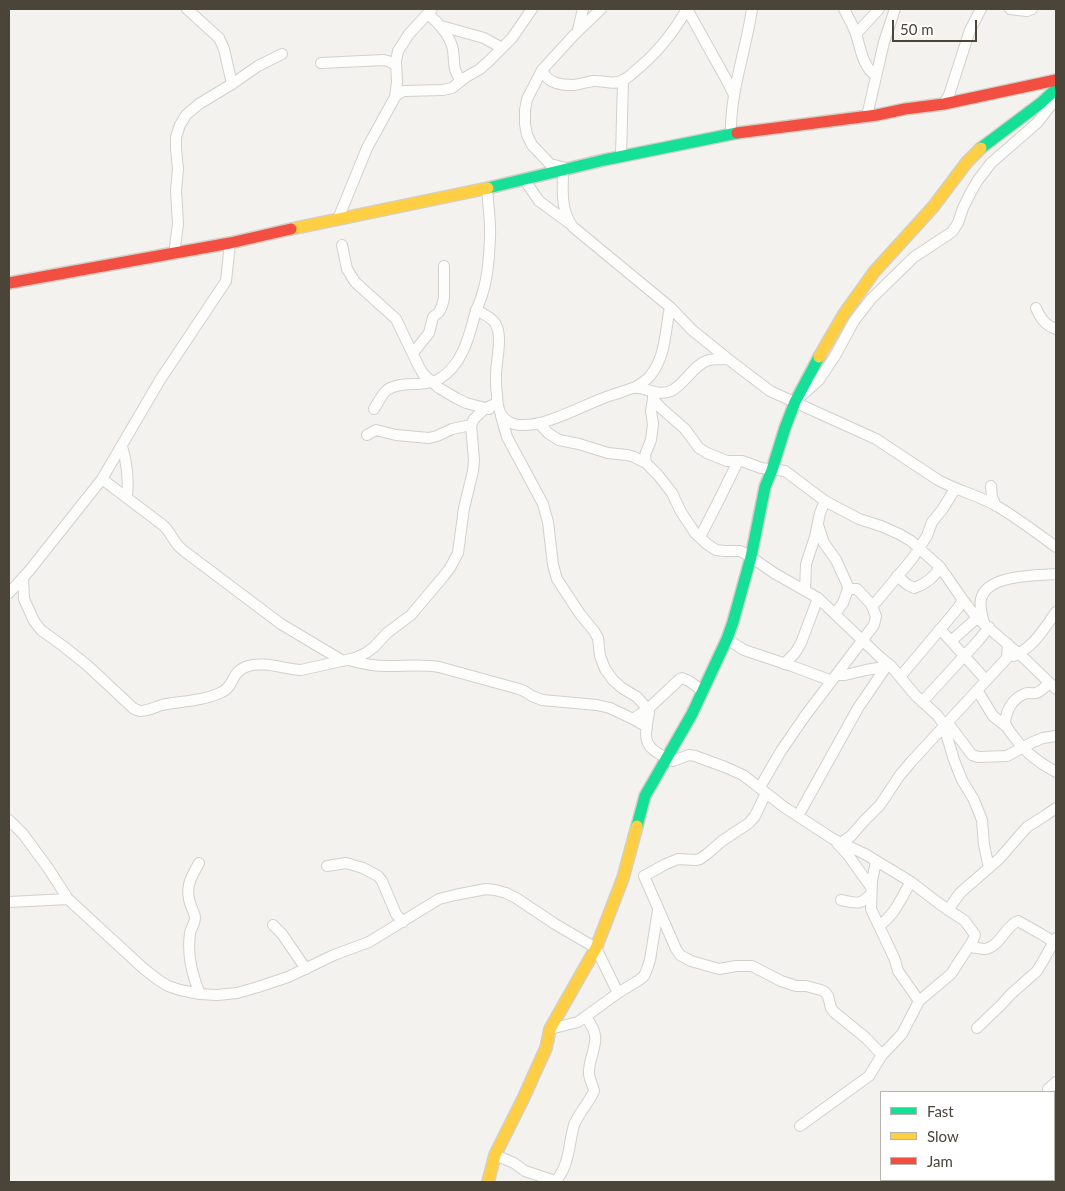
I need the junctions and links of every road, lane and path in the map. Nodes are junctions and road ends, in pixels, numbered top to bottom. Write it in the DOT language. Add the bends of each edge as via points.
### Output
graph roads {
  1 [pos="187,9"];
  2 [pos="532,9"];
  3 [pos="583,9"];
  4 [pos="601,9"];
  5 [pos="687,9"];
  6 [pos="752,9"];
  7 [pos="844,9"];
  8 [pos="879,9"];
  9 [pos="895,9"];
  10 [pos="981,9"];
  11 [pos="1010,9"];
  12 [pos="1032,9"];
  13 [pos="430,11"];
  14 [pos="441,26"];
  15 [pos="577,31"];
  16 [pos="856,34"];
  17 [pos="502,48"];
  18 [pos="282,54"];
  19 [pos="321,63"];
  20 [pos="396,66"];
  21 [pos="542,70"];
  22 [pos="876,76"];
  23 [pos="623,80"];
  24 [pos="1056,80"];
  25 [pos="461,82"];
  26 [pos="232,84"];
  27 [pos="1056,89"];
  28 [pos="734,95"];
  29 [pos="395,97"];
  30 [pos="1056,99"];
  31 [pos="944,104"];
  32 [pos="867,116"];
  33 [pos="731,134"];
  34 [pos="621,156"];
  35 [pos="565,169"];
  36 [pos="524,179"];
  37 [pos="487,188"];
  38 [pos="338,219"];
  39 [pos="573,227"];
  40 [pos="230,243"];
  41 [pos="342,245"];
  42 [pos="174,254"];
  43 [pos="444,266"];
  44 [pos="9,283"];
  45 [pos="670,308"];
  46 [pos="1036,308"];
  47 [pos="476,310"];
  48 [pos="1056,329"];
  49 [pos="413,353"];
  50 [pos="728,359"];
  51 [pos="432,382"];
  52 [pos="634,388"];
  53 [pos="653,395"];
  54 [pos="795,402"];
  55 [pos="486,408"];
  56 [pos="374,409"];
  57 [pos="499,410"];
  58 [pos="538,423"];
  59 [pos="472,425"];
  60 [pos="367,436"];
  61 [pos="122,446"];
  62 [pos="738,461"];
  63 [pos="646,463"];
  64 [pos="772,470"];
  65 [pos="102,479"];
  66 [pos="991,486"];
  67 [pos="956,489"];
  68 [pos="127,497"];
  69 [pos="825,501"];
  70 [pos="996,506"];
  71 [pos="818,525"];
  72 [pos="700,537"];
  73 [pos="1056,547"];
  74 [pos="919,548"];
  75 [pos="751,557"];
  76 [pos="940,567"];
  77 [pos="1056,574"];
  78 [pos="898,576"];
  79 [pos="22,578"];
  80 [pos="848,589"];
  81 [pos="805,590"];
  82 [pos="9,593"];
  83 [pos="818,598"];
  84 [pos="963,600"];
  85 [pos="871,604"];
  86 [pos="1056,612"];
  87 [pos="835,614"];
  88 [pos="983,622"];
  89 [pos="940,629"];
  90 [pos="727,638"];
  91 [pos="862,640"];
  92 [pos="951,641"];
  93 [pos="1008,644"];
  94 [pos="1018,654"];
  95 [pos="964,656"];
  96 [pos="1007,658"];
  97 [pos="849,659"];
  98 [pos="346,660"];
  99 [pos="784,664"];
  100 [pos="888,667"];
  101 [pos="866,670"];
  102 [pos="1056,674"];
  103 [pos="900,677"];
  104 [pos="834,678"];
  105 [pos="986,680"];
  106 [pos="1051,684"];
  107 [pos="977,690"];
  108 [pos="703,691"];
  109 [pos="922,702"];
  110 [pos="648,709"];
  111 [pos="633,719"];
  112 [pos="946,725"];
  113 [pos="647,727"];
  114 [pos="1006,727"];
  115 [pos="1056,736"];
  116 [pos="1023,748"];
  117 [pos="667,758"];
  118 [pos="1056,772"];
  119 [pos="763,790"];
  120 [pos="1056,808"];
  121 [pos="798,816"];
  122 [pos="9,820"];
  123 [pos="837,840"];
  124 [pos="876,861"];
  125 [pos="199,864"];
  126 [pos="326,866"];
  127 [pos="989,868"];
  128 [pos="911,882"];
  129 [pos="871,891"];
  130 [pos="68,899"];
  131 [pos="841,900"];
  132 [pos="9,902"];
  133 [pos="858,904"];
  134 [pos="658,909"];
  135 [pos="948,910"];
  136 [pos="874,916"];
  137 [pos="403,922"];
  138 [pos="273,925"];
  139 [pos="879,926"];
  140 [pos="1055,943"];
  141 [pos="969,947"];
  142 [pos="596,948"];
  143 [pos="306,969"];
  144 [pos="618,993"];
  145 [pos="200,994"];
  146 [pos="919,1001"];
  147 [pos="586,1017"];
  148 [pos="550,1028"];
  149 [pos="977,1028"];
  150 [pos="882,1055"];
  151 [pos="1056,1082"];
  152 [pos="1048,1089"];
  153 [pos="800,1126"];
  154 [pos="495,1155"];
  155 [pos="488,1182"];
  156 [pos="556,1182"];
  1 -- 26 [label="street" via="219,38"];
  2 -- 17 [label="street"];
  3 -- 15 [label="street"];
  4 -- 15 [label="street"];
  5 -- 23 [label="street" via="664,43"];
  5 -- 28 [label="street"];
  6 -- 28 [label="street"];
  7 -- 16 [label="street"];
  8 -- 16 [label="street"];
  9 -- 22 [label="street"];
  10 -- 31 [label="street" via="970,30"];
  11 -- 12 [label="street"];
  13 -- 14 [label="street"];
  13 -- 20 [label="street" via="398,51"];
  14 -- 17 [label="street" via="484,38"];
  14 -- 25 [label="street" via="451,42 453,62"];
  15 -- 21 [label="street"];
  16 -- 22 [label="street" via="867,68"];
  17 -- 25 [label="street"];
  18 -- 26 [label="street"];
  19 -- 20 [label="street" via="384,60"];
  20 -- 29 [label="street"];
  21 -- 23 [label="street" via="552,81 562,85"];
  21 -- 35 [label="street" via="527,99 527,135 550,164"];
  22 -- 32 [label="street"];
  23 -- 34 [label="street"];
  24 -- 31 [label="street"];
  25 -- 29 [label="street" via="444,90 404,91"];
  26 -- 42 [label="street" via="199,104 180,125 176,138 178,224"];
  27 -- 54 [label="street" via="967,162 933,207 874,272 844,314"];
  28 -- 33 [label="street"];
  29 -- 38 [label="street" via="367,148"];
  30 -- 54 [label="street" via="1037,123 991,163 971,192 952,232 914,257 871,299 819,380"];
  31 -- 32 [label="street"];
  32 -- 33 [label="street"];
  33 -- 34 [label="street"];
  34 -- 35 [label="street"];
  35 -- 36 [label="street"];
  35 -- 39 [label="street" via="564,205"];
  36 -- 37 [label="street"];
  36 -- 39 [label="street" via="539,201"];
  37 -- 38 [label="street"];
  37 -- 47 [label="street" via="489,255 486,279"];
  38 -- 40 [label="street"];
  39 -- 45 [label="street"];
  40 -- 42 [label="street"];
  40 -- 61 [label="street" via="226,281 160,380"];
  41 -- 49 [label="street" via="347,269 354,282 396,319"];
  42 -- 44 [label="street"];
  43 -- 49 [label="street" via="442,306 433,317 429,333"];
  45 -- 50 [label="street"];
  45 -- 52 [label="street" via="660,359 650,376"];
  46 -- 48 [label="street" via="1045,324"];
  47 -- 51 [label="street" via="457,362 444,376"];
  47 -- 57 [label="street" via="494,322 498,332 496,379"];
  49 -- 51 [label="street" via="419,367"];
  50 -- 53 [label="street" via="709,360 676,388"];
  50 -- 54 [label="street" via="770,391"];
  51 -- 55 [label="street" via="447,394"];
  51 -- 56 [label="street" via="391,388"];
  52 -- 53 [label="street"];
  52 -- 58 [label="street"];
  53 -- 62 [label="street" via="699,448 727,461"];
  53 -- 63 [label="street" via="653,424"];
  54 -- 64 [label="street"];
  54 -- 67 [label="street" via="876,439 925,473"];
  55 -- 57 [label="street"];
  55 -- 59 [label="street" via="474,418"];
  57 -- 58 [label="street" via="506,420 518,424"];
  57 -- 110 [label="street" via="507,437 543,504 557,579 598,638 600,656 613,680"];
  58 -- 63 [label="street" via="548,434 560,440 627,455"];
  59 -- 60 [label="street" via="429,438 376,430"];
  59 -- 98 [label="street" via="473,471 455,559 410,614 366,653"];
  61 -- 65 [label="street"];
  61 -- 68 [label="street" via="127,461"];
  62 -- 64 [label="street"];
  62 -- 72 [label="street"];
  63 -- 72 [label="street" via="672,494 687,522"];
  64 -- 69 [label="street" via="785,471"];
  64 -- 75 [label="street" via="765,487"];
  65 -- 68 [label="street"];
  65 -- 79 [label="street"];
  66 -- 70 [label="street"];
  67 -- 70 [label="street"];
  67 -- 74 [label="street" via="932,522"];
  68 -- 98 [label="street" via="169,531 184,552 280,624"];
  69 -- 71 [label="street"];
  69 -- 74 [label="street" via="859,519 899,534"];
  70 -- 73 [label="street"];
  71 -- 80 [label="street"];
  71 -- 81 [label="street" via="805,569"];
  72 -- 75 [label="street" via="716,550 740,551"];
  74 -- 76 [label="street"];
  74 -- 78 [label="street"];
  75 -- 81 [label="street" via="774,574"];
  75 -- 90 [label="street"];
  76 -- 78 [label="street" via="932,579 914,588"];
  76 -- 84 [label="street"];
  77 -- 88 [label="street" via="1009,578 995,583 981,597"];
  78 -- 85 [label="street"];
  79 -- 82 [label="street"];
  79 -- 98 [label="street" via="24,599 34,621 138,710 220,693 227,689 238,670 251,665 301,670"];
  80 -- 85 [label="street" via="857,589"];
  80 -- 87 [label="street"];
  81 -- 83 [label="street"];
  83 -- 87 [label="street"];
  83 -- 99 [label="street" via="801,642"];
  84 -- 88 [label="street"];
  84 -- 89 [label="street"];
  85 -- 91 [label="street" via="876,621"];
  86 -- 94 [label="street" via="1038,638"];
  87 -- 91 [label="street"];
  88 -- 92 [label="street"];
  88 -- 93 [label="street"];
  88 -- 95 [label="street" via="979,640"];
  89 -- 92 [label="street"];
  89 -- 103 [label="street"];
  90 -- 99 [label="street" via="744,650"];
  90 -- 108 [label="street"];
  91 -- 97 [label="street"];
  91 -- 100 [label="street"];
  92 -- 95 [label="street"];
  93 -- 94 [label="street"];
  93 -- 96 [label="street"];
  94 -- 96 [label="street"];
  94 -- 106 [label="street"];
  95 -- 105 [label="street"];
  95 -- 109 [label="street"];
  96 -- 105 [label="street"];
  97 -- 101 [label="street"];
  97 -- 104 [label="street"];
  98 -- 111 [label="street" via="374,666 426,664 519,689 542,700 597,705"];
  99 -- 104 [label="street"];
  100 -- 101 [label="street"];
  100 -- 103 [label="street"];
  100 -- 121 [label="street" via="858,708"];
  101 -- 104 [label="street"];
  102 -- 106 [label="street"];
  103 -- 109 [label="street"];
  104 -- 119 [label="street" via="786,744"];
  105 -- 107 [label="street"];
  106 -- 114 [label="street" via="1012,703"];
  107 -- 112 [label="street"];
  107 -- 114 [label="street" via="993,716"];
  108 -- 110 [label="street" via="682,678"];
  108 -- 117 [label="street"];
  109 -- 112 [label="street"];
  110 -- 111 [label="street"];
  110 -- 113 [label="street"];
  111 -- 113 [label="street"];
  112 -- 116 [label="street" via="978,758 1007,756"];
  112 -- 123 [label="street" via="905,769 880,805 851,836"];
  112 -- 127 [label="street" via="949,747 982,820"];
  113 -- 117 [label="street" via="647,744"];
  114 -- 116 [label="street"];
  115 -- 116 [label="street" via="1043,738"];
  116 -- 118 [label="street"];
  117 -- 119 [label="street" via="673,761 689,755 702,757 743,775"];
  117 -- 142 [label="street" via="645,796 623,878"];
  119 -- 121 [label="street"];
  119 -- 134 [label="street" via="755,816 749,823 707,854 695,860 678,859 644,876"];
  120 -- 127 [label="street" via="1027,827"];
  121 -- 123 [label="street"];
  122 -- 130 [label="street" via="23,834"];
  123 -- 124 [label="street"];
  123 -- 129 [label="street"];
  124 -- 128 [label="street"];
  124 -- 129 [label="street"];
  125 -- 145 [label="street" via="187,892 195,919 190,932 191,966"];
  126 -- 137 [label="street" via="346,863 378,876"];
  127 -- 135 [label="street" via="960,893"];
  128 -- 135 [label="street"];
  128 -- 139 [label="street" via="895,911"];
  129 -- 133 [label="street"];
  129 -- 136 [label="street"];
  130 -- 132 [label="street"];
  130 -- 145 [label="street" via="158,979 168,986"];
  131 -- 133 [label="street"];
  133 -- 136 [label="street"];
  134 -- 144 [label="street" via="644,976"];
  134 -- 150 [label="street" via="676,949 685,959 720,969 752,966 781,981 821,990 828,996 834,1012"];
  135 -- 141 [label="street" via="966,921 975,935"];
  136 -- 139 [label="street"];
  137 -- 142 [label="street" via="439,899 495,890 516,898"];
  137 -- 143 [label="street" via="369,942"];
  138 -- 143 [label="street"];
  139 -- 146 [label="street" via="898,971"];
  140 -- 141 [label="street" via="1018,921 988,948"];
  140 -- 149 [label="street" via="1037,971"];
  141 -- 146 [label="street" via="946,980"];
  142 -- 144 [label="street"];
  142 -- 148 [label="street"];
  143 -- 145 [label="street" via="258,988 217,995"];
  144 -- 147 [label="street"];
  146 -- 150 [label="street" via="902,1034"];
  147 -- 148 [label="street"];
  147 -- 156 [label="street" via="595,1033 588,1074 594,1091 574,1126 563,1170"];
  148 -- 154 [label="street" via="546,1048"];
  150 -- 153 [label="street" via="869,1076"];
  151 -- 152 [label="street"];
  154 -- 155 [label="street"];
  154 -- 156 [label="street"];
}
